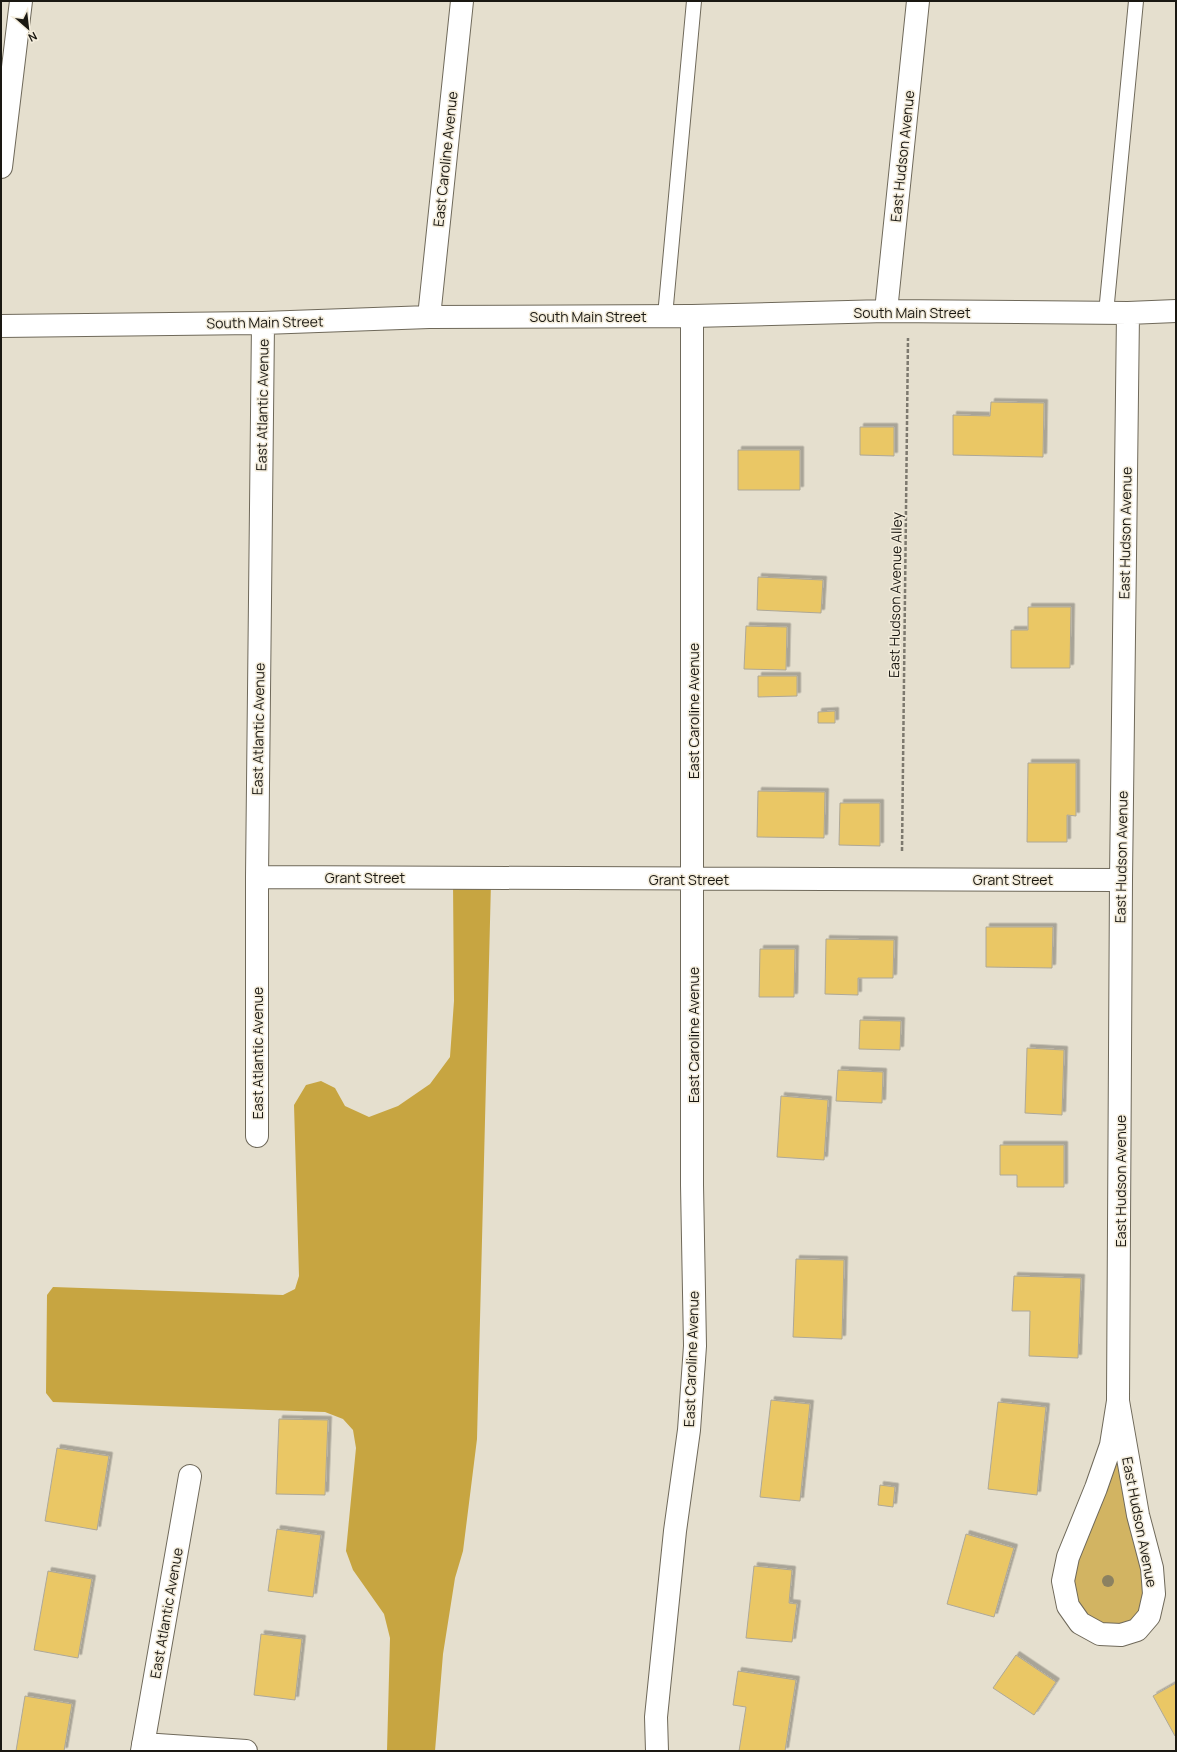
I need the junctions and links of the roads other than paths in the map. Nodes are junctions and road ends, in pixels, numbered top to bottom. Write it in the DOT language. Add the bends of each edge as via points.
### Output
graph roads {
  1 [pos="21,1"];
  2 [pos="462,1"];
  3 [pos="694,1"];
  4 [pos="918,1"];
  5 [pos="1136,1"];
  6 [pos="1,167"];
  7 [pos="886,311"];
  8 [pos="1176,311"];
  9 [pos="1106,313"];
  10 [pos="1128,313"];
  11 [pos="665,316"];
  12 [pos="692,316"];
  13 [pos="429,317"];
  14 [pos="263,323"];
  15 [pos="1,326"];
  16 [pos="257,876"];
  17 [pos="693,879"];
  18 [pos="1120,880"];
  19 [pos="256,1136"];
  20 [pos="1118,1401"];
  21 [pos="190,1476"];
  22 [pos="143,1748"];
  23 [pos="246,1751"];
  24 [pos="657,1751"];
  1 -- 6 [label="street"];
  2 -- 13 [label="street, East Caroline Avenue"];
  3 -- 11 [label="lane"];
  4 -- 7 [label="street, East Hudson Avenue"];
  5 -- 9 [label="lane"];
  7 -- 9 [label="street, South Main Street"];
  7 -- 12 [label="street, South Main Street"];
  8 -- 10 [label="street, South Main Street"];
  9 -- 10 [label="street, South Main Street"];
  10 -- 18 [label="street, East Hudson Avenue"];
  11 -- 12 [label="street, South Main Street"];
  11 -- 13 [label="street, South Main Street"];
  12 -- 17 [label="street, East Caroline Avenue"];
  13 -- 14 [label="street, South Main Street"];
  14 -- 15 [label="street, South Main Street"];
  14 -- 16 [label="street, East Atlantic Avenue"];
  16 -- 17 [label="street, Grant Street"];
  16 -- 19 [label="street, East Atlantic Avenue"];
  17 -- 18 [label="street, Grant Street"];
  17 -- 24 [label="street, East Caroline Avenue" via="692,1185 695,1346 689,1430 675,1531 656,1717"];
  18 -- 20 [label="street, East Hudson Avenue"];
  20 -- 20 [label="street, East Hudson Avenue" via="1111,1445 1068,1557 1063,1581 1068,1606 1080,1623 1100,1634 1121,1635 1137,1630 1149,1616 1154,1594 1152,1568 1138,1515"];
  21 -- 22 [label="street, East Atlantic Avenue"];
  22 -- 23 [label="street"];
}
